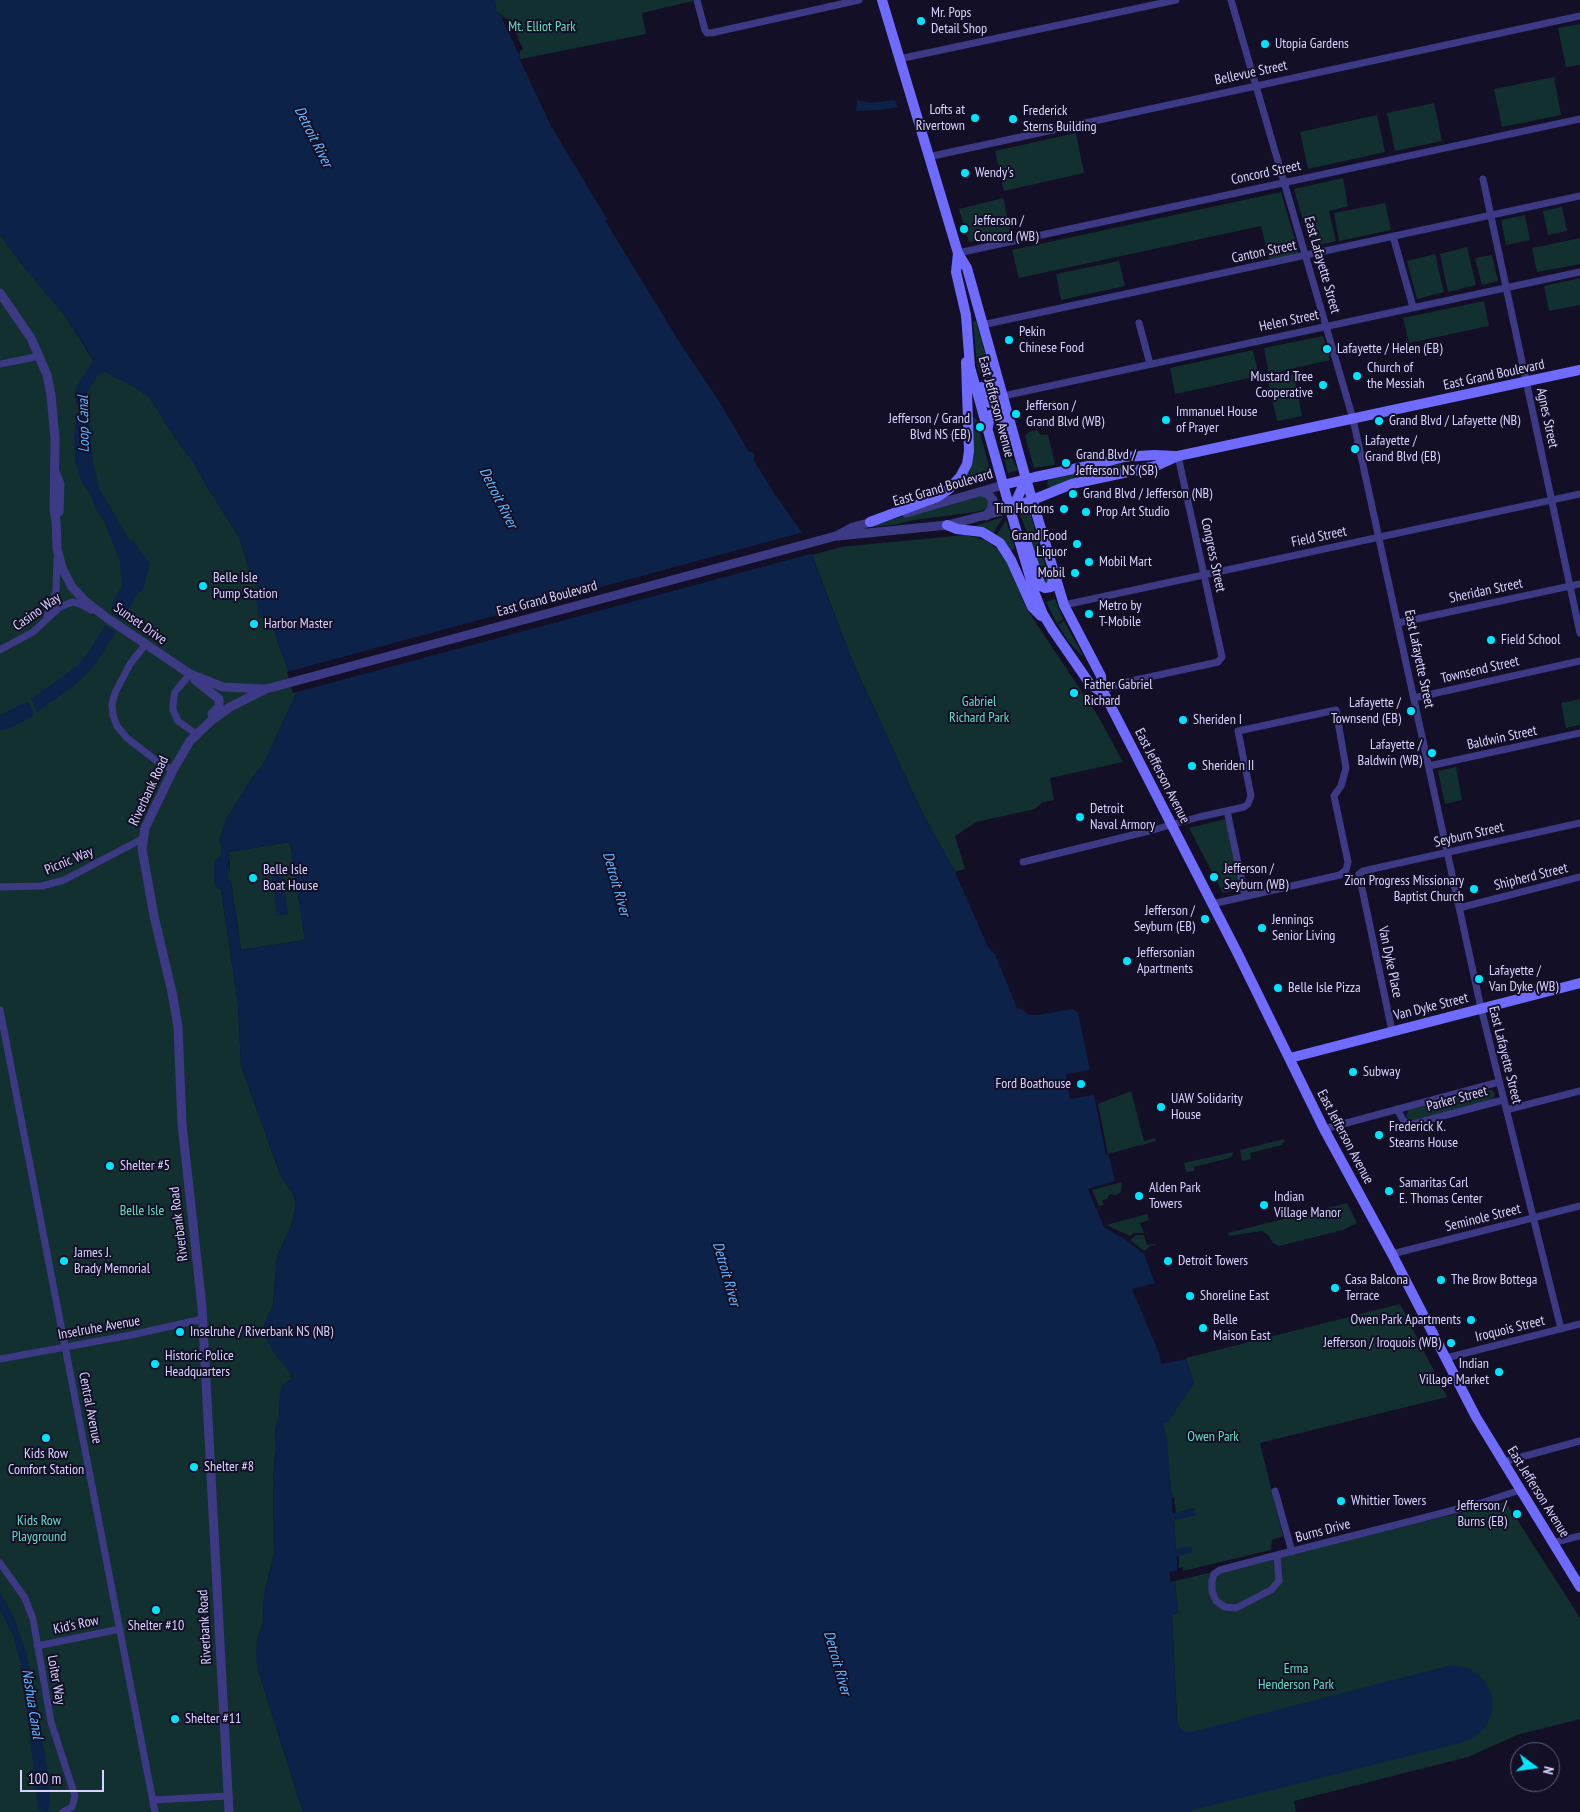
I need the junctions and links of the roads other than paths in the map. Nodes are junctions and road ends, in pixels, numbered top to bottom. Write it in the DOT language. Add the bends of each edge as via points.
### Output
graph roads {
  1 [pos="697,0"];
  2 [pos="860,0"];
  3 [pos="882,0"];
  4 [pos="1176,0"];
  5 [pos="1231,0"];
  6 [pos="1580,16"];
  7 [pos="899,59"];
  8 [pos="1256,85"];
  9 [pos="1580,119"];
  10 [pos="928,157"];
  11 [pos="1483,179"];
  12 [pos="1285,182"];
  13 [pos="1580,196"];
  14 [pos="1491,215"];
  15 [pos="1393,236"];
  16 [pos="958,253"];
  17 [pos="1306,256"];
  18 [pos="1580,272"];
  19 [pos="1506,287"];
  20 [pos="0,293"];
  21 [pos="1413,307"];
  22 [pos="1139,323"];
  23 [pos="982,325"];
  24 [pos="1326,326"];
  25 [pos="968,334"];
  26 [pos="40,356"];
  27 [pos="0,364"];
  28 [pos="1150,364"];
  29 [pos="970,367"];
  30 [pos="1580,370"];
  31 [pos="1527,382"];
  32 [pos="1003,396"];
  33 [pos="1353,419"];
  34 [pos="987,430"];
  35 [pos="1178,456"];
  36 [pos="1119,459"];
  37 [pos="1022,462"];
  38 [pos="1054,473"];
  39 [pos="1126,473"];
  40 [pos="1026,479"];
  41 [pos="1003,485"];
  42 [pos="1058,491"];
  43 [pos="982,492"];
  44 [pos="1580,494"];
  45 [pos="1033,500"];
  46 [pos="1552,500"];
  47 [pos="1010,509"];
  48 [pos="986,516"];
  49 [pos="870,522"];
  50 [pos="948,525"];
  51 [pos="1015,527"];
  52 [pos="836,536"];
  53 [pos="1380,537"];
  54 [pos="57,548"];
  55 [pos="1054,574"];
  56 [pos="1204,575"];
  57 [pos="1580,584"];
  58 [pos="1570,586"];
  59 [pos="1064,605"];
  60 [pos="107,618"];
  61 [pos="44,623"];
  62 [pos="1048,623"];
  63 [pos="1398,623"];
  64 [pos="1580,633"];
  65 [pos="4,644"];
  66 [pos="145,645"];
  67 [pos="0,650"];
  68 [pos="1580,661"];
  69 [pos="190,674"];
  70 [pos="268,688"];
  71 [pos="1102,692"];
  72 [pos="1414,698"];
  73 [pos="1580,733"];
  74 [pos="196,734"];
  75 [pos="1429,766"];
  76 [pos="172,770"];
  77 [pos="1227,811"];
  78 [pos="1580,823"];
  79 [pos="1171,824"];
  80 [pos="142,839"];
  81 [pos="1447,852"];
  82 [pos="1023,862"];
  83 [pos="1363,871"];
  84 [pos="1580,877"];
  85 [pos="0,887"];
  86 [pos="1246,896"];
  87 [pos="1212,904"];
  88 [pos="1459,908"];
  89 [pos="1580,983"];
  90 [pos="1481,1008"];
  91 [pos="0,1010"];
  92 [pos="1392,1031"];
  93 [pos="1290,1058"];
  94 [pos="1499,1082"];
  95 [pos="1580,1091"];
  96 [pos="1503,1100"];
  97 [pos="1397,1109"];
  98 [pos="1506,1110"];
  99 [pos="1324,1129"];
  100 [pos="1580,1206"];
  101 [pos="1533,1218"];
  102 [pos="1392,1254"];
  103 [pos="203,1320"];
  104 [pos="1580,1324"];
  105 [pos="1561,1329"];
  106 [pos="65,1347"];
  107 [pos="1446,1358"];
  108 [pos="0,1359"];
  109 [pos="1580,1441"];
  110 [pos="1503,1462"];
  111 [pos="1520,1490"];
  112 [pos="1276,1491"];
  113 [pos="1580,1536"];
  114 [pos="1552,1543"];
  115 [pos="1292,1552"];
  116 [pos="1277,1555"];
  117 [pos="0,1564"];
  118 [pos="1580,1587"];
  119 [pos="120,1629"];
  120 [pos="37,1646"];
  121 [pos="228,1796"];
  122 [pos="153,1800"];
  123 [pos="62,1812"];
  124 [pos="155,1812"];
  125 [pos="229,1812"];
  1 -- 2 [label="street" via="707,33"];
  3 -- 7 [label="main road, East Jefferson Avenue"];
  4 -- 7 [label="street"];
  5 -- 8 [label="street, East Lafayette Street"];
  6 -- 8 [label="street, Bellevue Street"];
  7 -- 10 [label="main road, East Jefferson Avenue"];
  8 -- 10 [label="street, Bellevue Street"];
  8 -- 12 [label="street, East Lafayette Street"];
  9 -- 12 [label="street, Concord Street"];
  10 -- 16 [label="main road, East Jefferson Avenue"];
  11 -- 14 [label="street, Agnes Street"];
  12 -- 16 [label="street, Concord Street"];
  12 -- 17 [label="street, East Lafayette Street"];
  13 -- 14 [label="street, Canton Street"];
  14 -- 15 [label="street, Canton Street"];
  14 -- 19 [label="street, Agnes Street"];
  15 -- 17 [label="street, Canton Street"];
  15 -- 21 [label="street"];
  16 -- 23 [label="main road, East Jefferson Avenue" via="968,268"];
  16 -- 25 [label="main road, East Jefferson Avenue" via="956,272"];
  17 -- 23 [label="street, Canton Street"];
  17 -- 24 [label="street, East Lafayette Street"];
  18 -- 19 [label="street, Helen Street"];
  19 -- 21 [label="street, Helen Street"];
  19 -- 31 [label="street, Agnes Street"];
  20 -- 26 [label="street, Sunset Drive"];
  21 -- 24 [label="street, Helen Street"];
  22 -- 28 [label="street"];
  23 -- 32 [label="main road, East Jefferson Avenue"];
  24 -- 28 [label="street, Helen Street"];
  24 -- 33 [label="street, East Lafayette Street"];
  25 -- 29 [label="main road, East Jefferson Avenue"];
  25 -- 49 [label="main road" via="965,374 970,444 965,469 955,484 937,497"];
  26 -- 27 [label="street"];
  26 -- 54 [label="street, Sunset Drive" via="51,395 55,471 60,484"];
  28 -- 32 [label="street, Helen Street"];
  29 -- 32 [label="main road" via="988,402 994,403"];
  29 -- 34 [label="main road, East Jefferson Avenue"];
  30 -- 31 [label="main road, East Grand Boulevard"];
  31 -- 33 [label="main road, East Grand Boulevard"];
  31 -- 46 [label="street, Agnes Street"];
  32 -- 37 [label="main road, East Jefferson Avenue"];
  33 -- 35 [label="main road, East Grand Boulevard"];
  33 -- 53 [label="street, East Lafayette Street"];
  34 -- 37 [label="main road" via="992,413 999,413 1012,450"];
  34 -- 41 [label="main road, East Jefferson Avenue"];
  35 -- 36 [label="main road, East Grand Boulevard" via="1141,455"];
  35 -- 39 [label="main road, East Grand Boulevard" via="1156,466"];
  35 -- 56 [label="street, Congress Street"];
  36 -- 38 [label="main road, East Grand Boulevard"];
  36 -- 39 [label="main road" via="1126,458 1131,462"];
  37 -- 40 [label="main road, East Jefferson Avenue"];
  38 -- 40 [label="main road, East Grand Boulevard"];
  38 -- 42 [label="main road" via="1045,477 1043,486 1048,491"];
  39 -- 42 [label="main road, East Grand Boulevard" via="1072,484"];
  40 -- 41 [label="main road, East Grand Boulevard"];
  40 -- 45 [label="main road, East Jefferson Avenue"];
  40 -- 47 [label="main road"];
  41 -- 43 [label="street, East Grand Boulevard"];
  41 -- 47 [label="main road, East Jefferson Avenue"];
  42 -- 45 [label="main road, East Grand Boulevard"];
  43 -- 48 [label="street" via="993,500"];
  43 -- 49 [label="street, East Grand Boulevard"];
  44 -- 46 [label="street, Field Street"];
  45 -- 47 [label="main road, East Grand Boulevard"];
  45 -- 55 [label="main road, East Jefferson Avenue"];
  46 -- 53 [label="street, Field Street"];
  46 -- 58 [label="street, Agnes Street"];
  47 -- 48 [label="street, East Grand Boulevard"];
  47 -- 51 [label="main road, East Jefferson Avenue"];
  48 -- 50 [label="street, East Grand Boulevard"];
  49 -- 52 [label="street, East Grand Boulevard"];
  50 -- 52 [label="street, East Grand Boulevard"];
  50 -- 62 [label="main road" via="957,530 982,532 1000,544 1012,560 1032,607"];
  51 -- 55 [label="main road" via="1024,535 1041,586 1051,587"];
  51 -- 62 [label="main road, East Jefferson Avenue" via="1038,604"];
  52 -- 70 [label="street, East Grand Boulevard"];
  53 -- 56 [label="street, Field Street"];
  53 -- 63 [label="street, East Lafayette Street"];
  54 -- 60 [label="street, Sunset Drive" via="62,568 72,587"];
  54 -- 61 [label="street" via="56,591"];
  55 -- 59 [label="main road, East Jefferson Avenue"];
  56 -- 59 [label="street, Field Street"];
  56 -- 71 [label="street, Congress Street" via="1221,659 1122,683"];
  57 -- 58 [label="street, Sheridan Street"];
  58 -- 63 [label="street, Sheridan Street"];
  58 -- 64 [label="street, Agnes Street"];
  59 -- 71 [label="main road, East Jefferson Avenue" via="1102,676"];
  60 -- 61 [label="street, Casino Way" via="72,602 53,612"];
  60 -- 66 [label="street, Sunset Drive"];
  61 -- 65 [label="street, Casino Way" via="34,632"];
  62 -- 71 [label="main road, East Jefferson Avenue" via="1090,684"];
  63 -- 72 [label="street, East Lafayette Street"];
  65 -- 67 [label="street, Casino Way"];
  66 -- 69 [label="street, Sunset Drive"];
  66 -- 76 [label="street" via="130,664 115,693 113,715 127,738"];
  68 -- 72 [label="street, Townsend Street"];
  69 -- 70 [label="street, Sunset Drive" via="223,687"];
  69 -- 74 [label="street" via="176,692 173,710 178,720"];
  69 -- 74 [label="street" via="220,701 218,709 199,726"];
  70 -- 74 [label="street, Riverbank Road" via="230,707"];
  71 -- 79 [label="main road, East Jefferson Avenue"];
  72 -- 75 [label="street, East Lafayette Street"];
  73 -- 75 [label="street, Baldwin Street"];
  74 -- 76 [label="street, Riverbank Road"];
  75 -- 81 [label="street, East Lafayette Street"];
  76 -- 80 [label="street, Riverbank Road"];
  77 -- 79 [label="street"];
  77 -- 86 [label="street"];
  77 -- 86 [label="street" via="1250,802 1251,792 1238,731 1336,710 1346,768 1342,786 1334,796 1348,862 1346,870 1340,875"];
  78 -- 81 [label="street, Seyburn Street"];
  79 -- 82 [label="street"];
  79 -- 87 [label="main road, East Jefferson Avenue"];
  80 -- 85 [label="street, Picnic Way" via="64,880 42,886"];
  80 -- 103 [label="street, Riverbank Road" via="150,898 178,1027 182,1124"];
  81 -- 83 [label="street, Seyburn Street"];
  81 -- 88 [label="street, East Lafayette Street"];
  83 -- 92 [label="street, Van Dyke Place" via="1359,876"];
  84 -- 88 [label="street, Shipherd Street"];
  86 -- 87 [label="street"];
  87 -- 93 [label="main road, East Jefferson Avenue"];
  88 -- 90 [label="street, East Lafayette Street"];
  89 -- 90 [label="main road, Van Dyke Street"];
  90 -- 92 [label="main road, Van Dyke Street"];
  90 -- 94 [label="street, East Lafayette Street"];
  91 -- 106 [label="street, Central Avenue"];
  92 -- 93 [label="main road, Van Dyke Street"];
  93 -- 99 [label="main road, East Jefferson Avenue"];
  94 -- 96 [label="street, East Lafayette Street"];
  94 -- 97 [label="street, Parker Street"];
  95 -- 98 [label="street, Parker Street"];
  96 -- 97 [label="street, Parker Street" via="1409,1125"];
  96 -- 98 [label="street, East Lafayette Street"];
  97 -- 99 [label="street, Parker Street"];
  98 -- 101 [label="street, East Lafayette Street"];
  99 -- 102 [label="main road, East Jefferson Avenue"];
  100 -- 101 [label="street, Seminole Street"];
  101 -- 102 [label="street, Seminole Street"];
  101 -- 105 [label="street, East Lafayette Street"];
  102 -- 107 [label="main road, East Jefferson Avenue"];
  103 -- 106 [label="street, Inselruhe Avenue"];
  103 -- 121 [label="street, Riverbank Road"];
  104 -- 105 [label="street, Iroquois Street"];
  105 -- 107 [label="street, Iroquois Street"];
  106 -- 108 [label="street, Inselruhe Avenue"];
  106 -- 119 [label="street, Central Avenue"];
  107 -- 110 [label="main road, East Jefferson Avenue"];
  109 -- 110 [label="street"];
  110 -- 111 [label="main road, East Jefferson Avenue"];
  111 -- 114 [label="main road, East Jefferson Avenue"];
  111 -- 115 [label="street, Burns Drive"];
  112 -- 115 [label="street"];
  113 -- 114 [label="street"];
  114 -- 118 [label="main road, East Jefferson Avenue"];
  115 -- 116 [label="street, Burns Drive"];
  116 -- 116 [label="street, Burns Drive" via="1218,1572 1213,1576 1211,1588 1216,1601 1225,1607 1236,1608 1271,1590 1279,1581"];
  117 -- 120 [label="street, Loiter Way" via="25,1598 33,1619"];
  119 -- 120 [label="street, Kid's Row"];
  119 -- 122 [label="street, Central Avenue"];
  120 -- 123 [label="street, Loiter Way" via="51,1722 74,1791 72,1807"];
  121 -- 122 [label="street"];
  121 -- 125 [label="street, Riverbank Road"];
  122 -- 124 [label="street, Central Avenue"];
}
